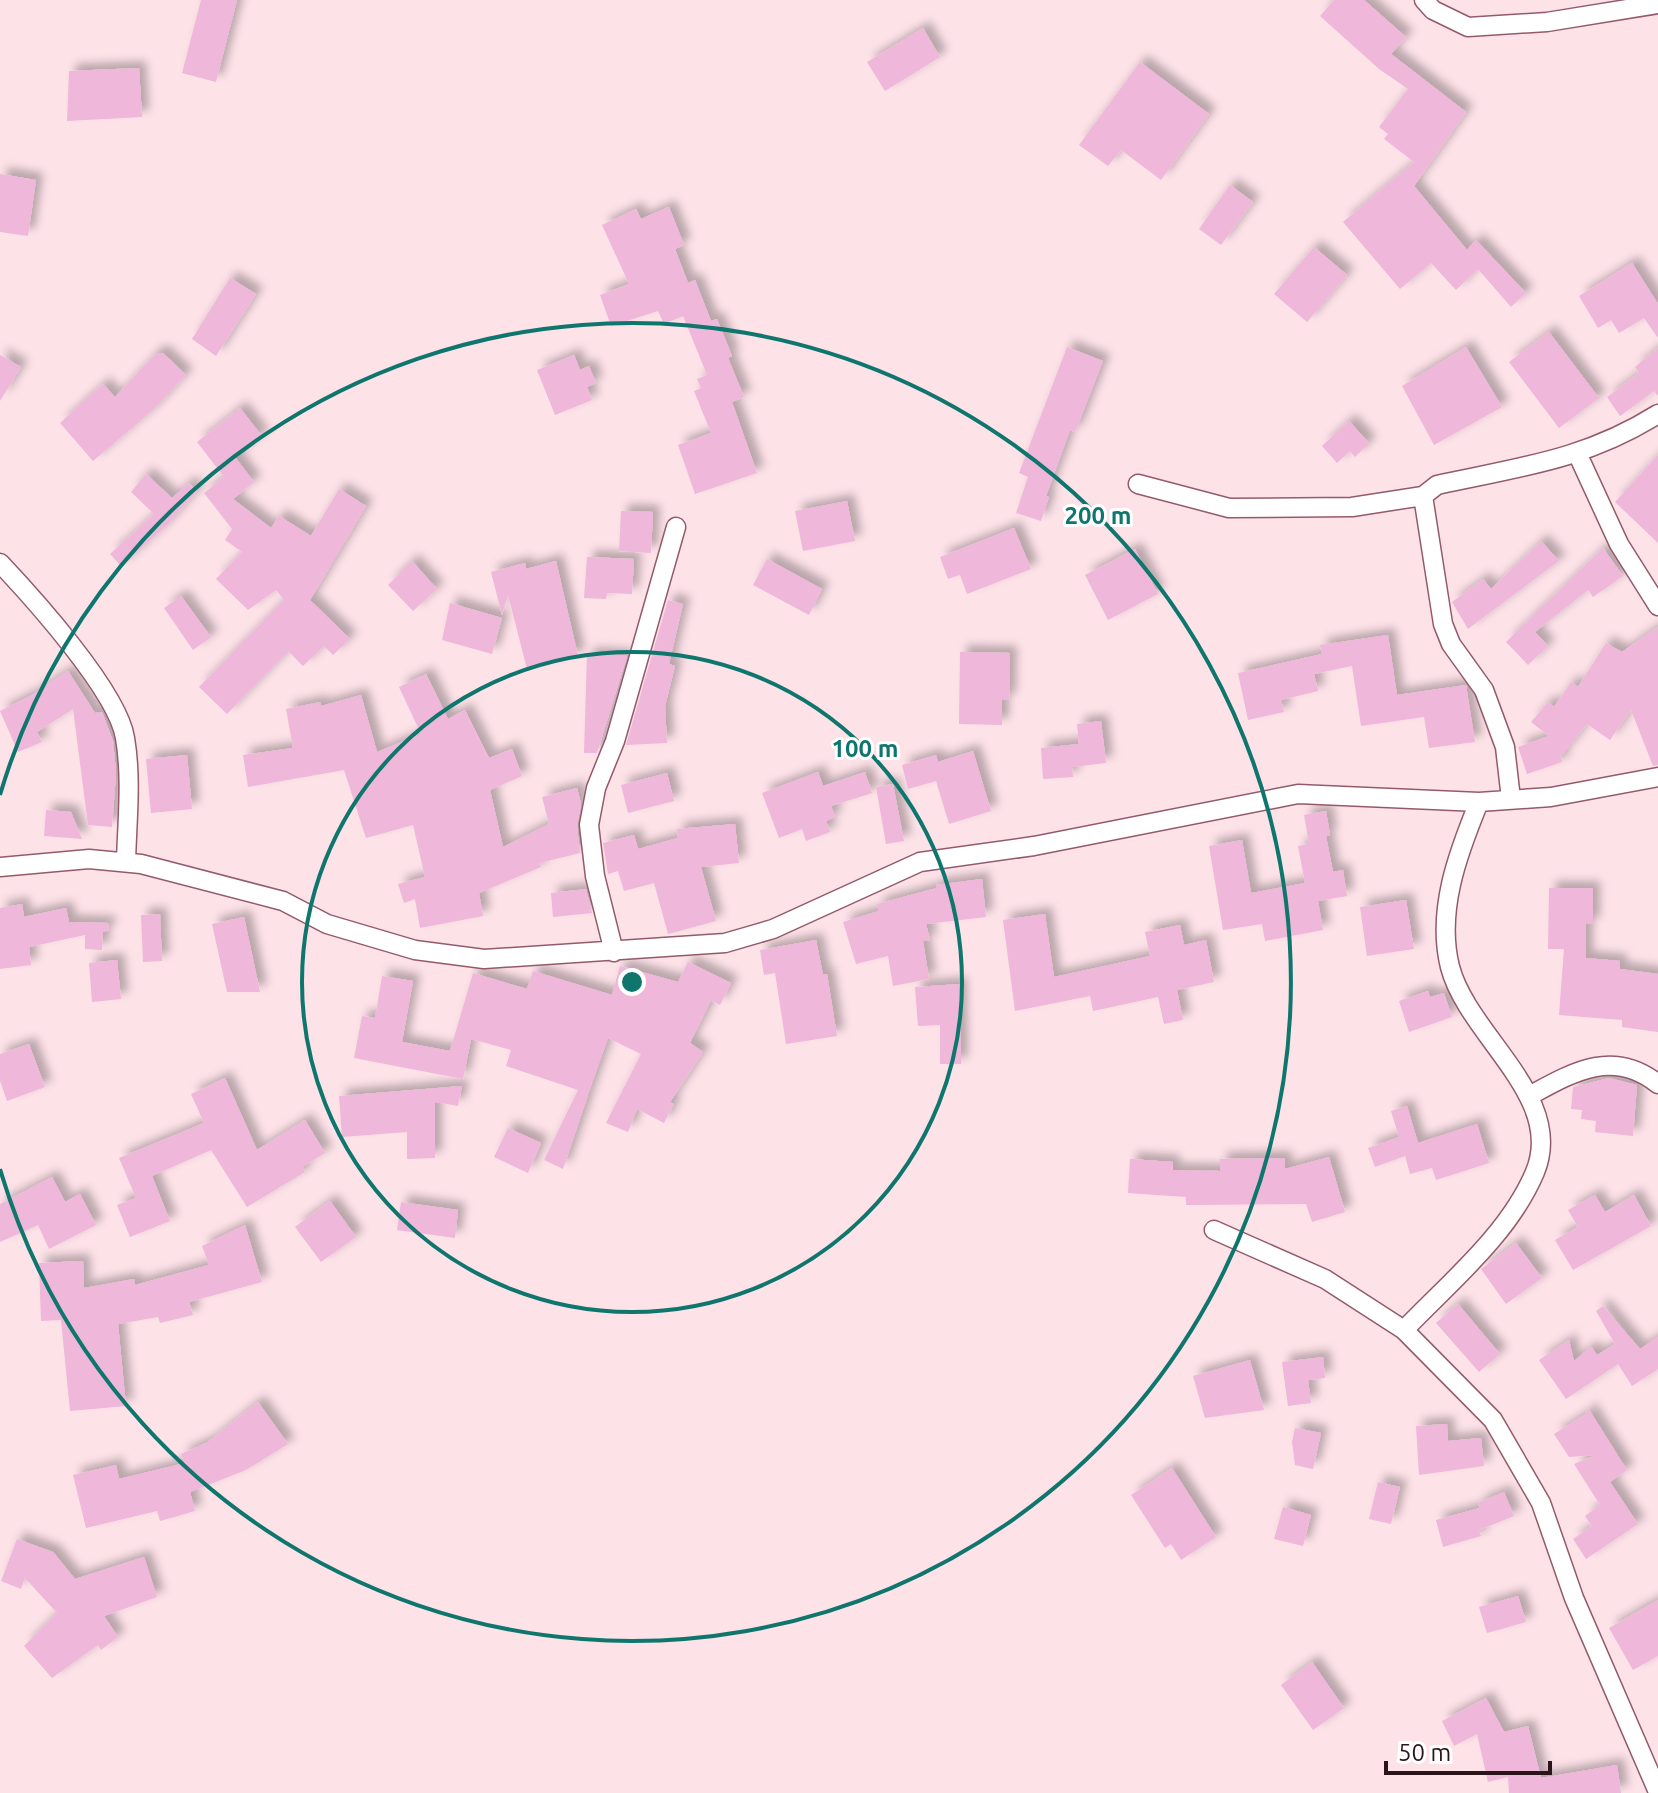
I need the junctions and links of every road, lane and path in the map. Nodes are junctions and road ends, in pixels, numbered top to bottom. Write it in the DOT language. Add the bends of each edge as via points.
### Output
graph roads {
  1 [pos="1424,0"];
  2 [pos="1658,4"];
  3 [pos="1658,414"];
  4 [pos="1578,455"];
  5 [pos="1138,484"];
  6 [pos="1423,496"];
  7 [pos="676,527"];
  8 [pos="0,563"];
  9 [pos="1658,606"];
  10 [pos="1658,777"];
  11 [pos="1511,799"];
  12 [pos="1479,802"];
  13 [pos="126,862"];
  14 [pos="0,867"];
  15 [pos="614,952"];
  16 [pos="1658,1084"];
  17 [pos="1529,1096"];
  18 [pos="1214,1230"];
  19 [pos="1404,1330"];
  20 [pos="1658,1792"];
  1 -- 2 [label="street" via="1468,27 1547,22"];
  3 -- 4 [label="street"];
  4 -- 6 [label="street" via="1437,485"];
  4 -- 9 [label="street" via="1619,544"];
  5 -- 6 [label="street" via="1229,508 1352,507"];
  6 -- 11 [label="street" via="1443,624 1484,690 1505,747"];
  7 -- 15 [label="street" via="589,825"];
  8 -- 13 [label="street" via="83,662 125,736"];
  10 -- 11 [label="street"];
  11 -- 12 [label="street"];
  12 -- 15 [label="street" via="1298,794 1034,846 920,862 773,929 725,943"];
  12 -- 17 [label="street" via="1451,881 1446,931 1450,966 1464,1003"];
  13 -- 14 [label="street" via="89,859"];
  13 -- 15 [label="street" via="283,901 327,924 415,950 484,959"];
  16 -- 17 [label="street" via="1627,1066 1602,1064 1576,1070"];
  17 -- 19 [label="street" via="1540,1138 1535,1170 1506,1222"];
  18 -- 19 [label="street" via="1325,1279"];
  19 -- 20 [label="street" via="1493,1420 1541,1503 1574,1598"];
}
